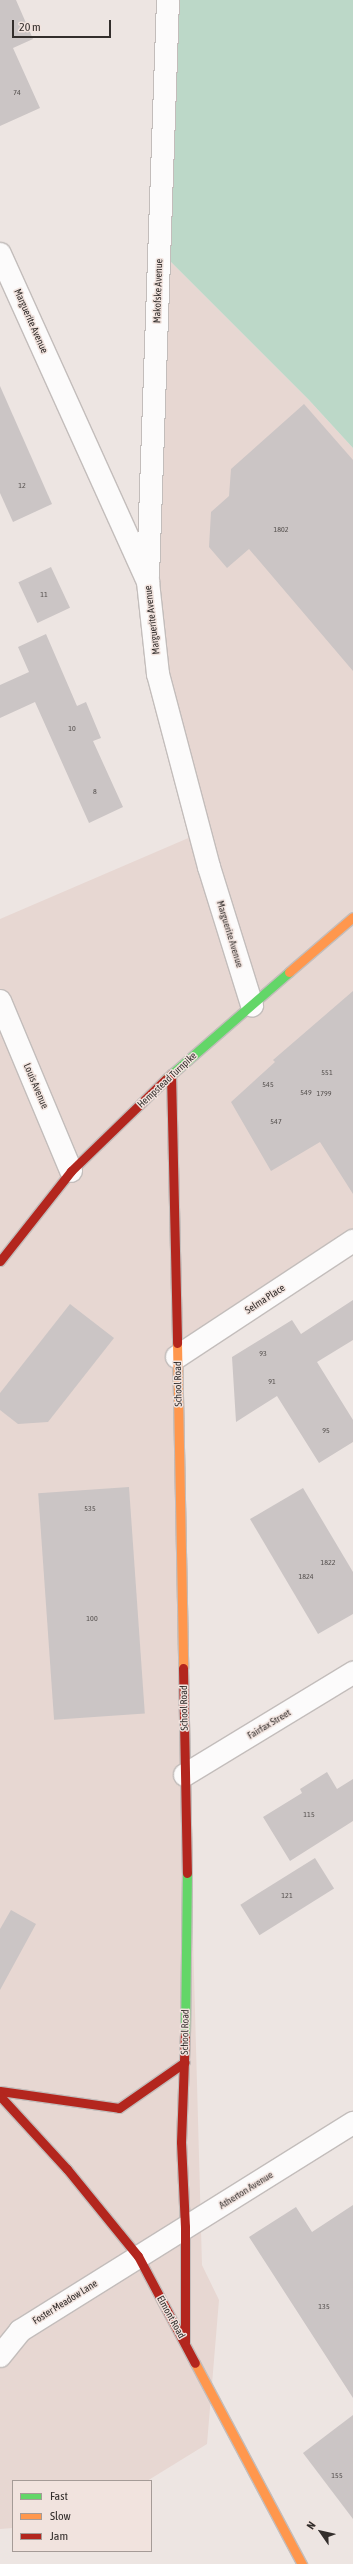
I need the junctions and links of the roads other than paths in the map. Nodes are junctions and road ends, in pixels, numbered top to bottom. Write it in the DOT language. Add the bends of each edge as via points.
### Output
graph roads {
  1 [pos="168,0"];
  2 [pos="0,254"];
  3 [pos="148,582"];
  4 [pos="353,917"];
  5 [pos="0,1001"];
  6 [pos="252,1005"];
  7 [pos="172,1074"];
  8 [pos="71,1170"];
  9 [pos="353,1241"];
  10 [pos="0,1261"];
  11 [pos="177,1357"];
  12 [pos="353,1672"];
  13 [pos="185,1775"];
  14 [pos="185,2062"];
  15 [pos="0,2092"];
  16 [pos="0,2096"];
  17 [pos="353,2123"];
  18 [pos="185,2228"];
  19 [pos="138,2256"];
  20 [pos="184,2342"];
  21 [pos="0,2356"];
  22 [pos="302,2564"];
  1 -- 3 [label="street, Makofske Avenue"];
  2 -- 3 [label="street, Marguerite Avenue"];
  3 -- 6 [label="street, Marguerite Avenue" via="158,674 209,867"];
  4 -- 6 [label="main road, Hempstead Turnpike"];
  5 -- 8 [label="street, Louis Avenue"];
  6 -- 7 [label="main road, Hempstead Turnpike"];
  7 -- 8 [label="main road, Hempstead Turnpike"];
  7 -- 11 [label="main road, School Road"];
  8 -- 10 [label="main road, Hempstead Turnpike"];
  9 -- 11 [label="street, Selma Place"];
  11 -- 13 [label="main road, School Road"];
  12 -- 13 [label="street, Fairfax Street"];
  13 -- 14 [label="main road, School Road"];
  14 -- 15 [label="main road" via="119,2108"];
  14 -- 18 [label="main road, School Road" via="181,2142"];
  16 -- 19 [label="main road, Elmont Road" via="67,2169"];
  17 -- 18 [label="street, Atherton Avenue"];
  18 -- 19 [label="street, Atherton Avenue"];
  18 -- 20 [label="main road, School Road"];
  19 -- 20 [label="main road, Elmont Road"];
  19 -- 21 [label="street, Foster Meadow Lane" via="20,2331"];
  20 -- 22 [label="main road, Elmont Road" via="240,2452"];
}
